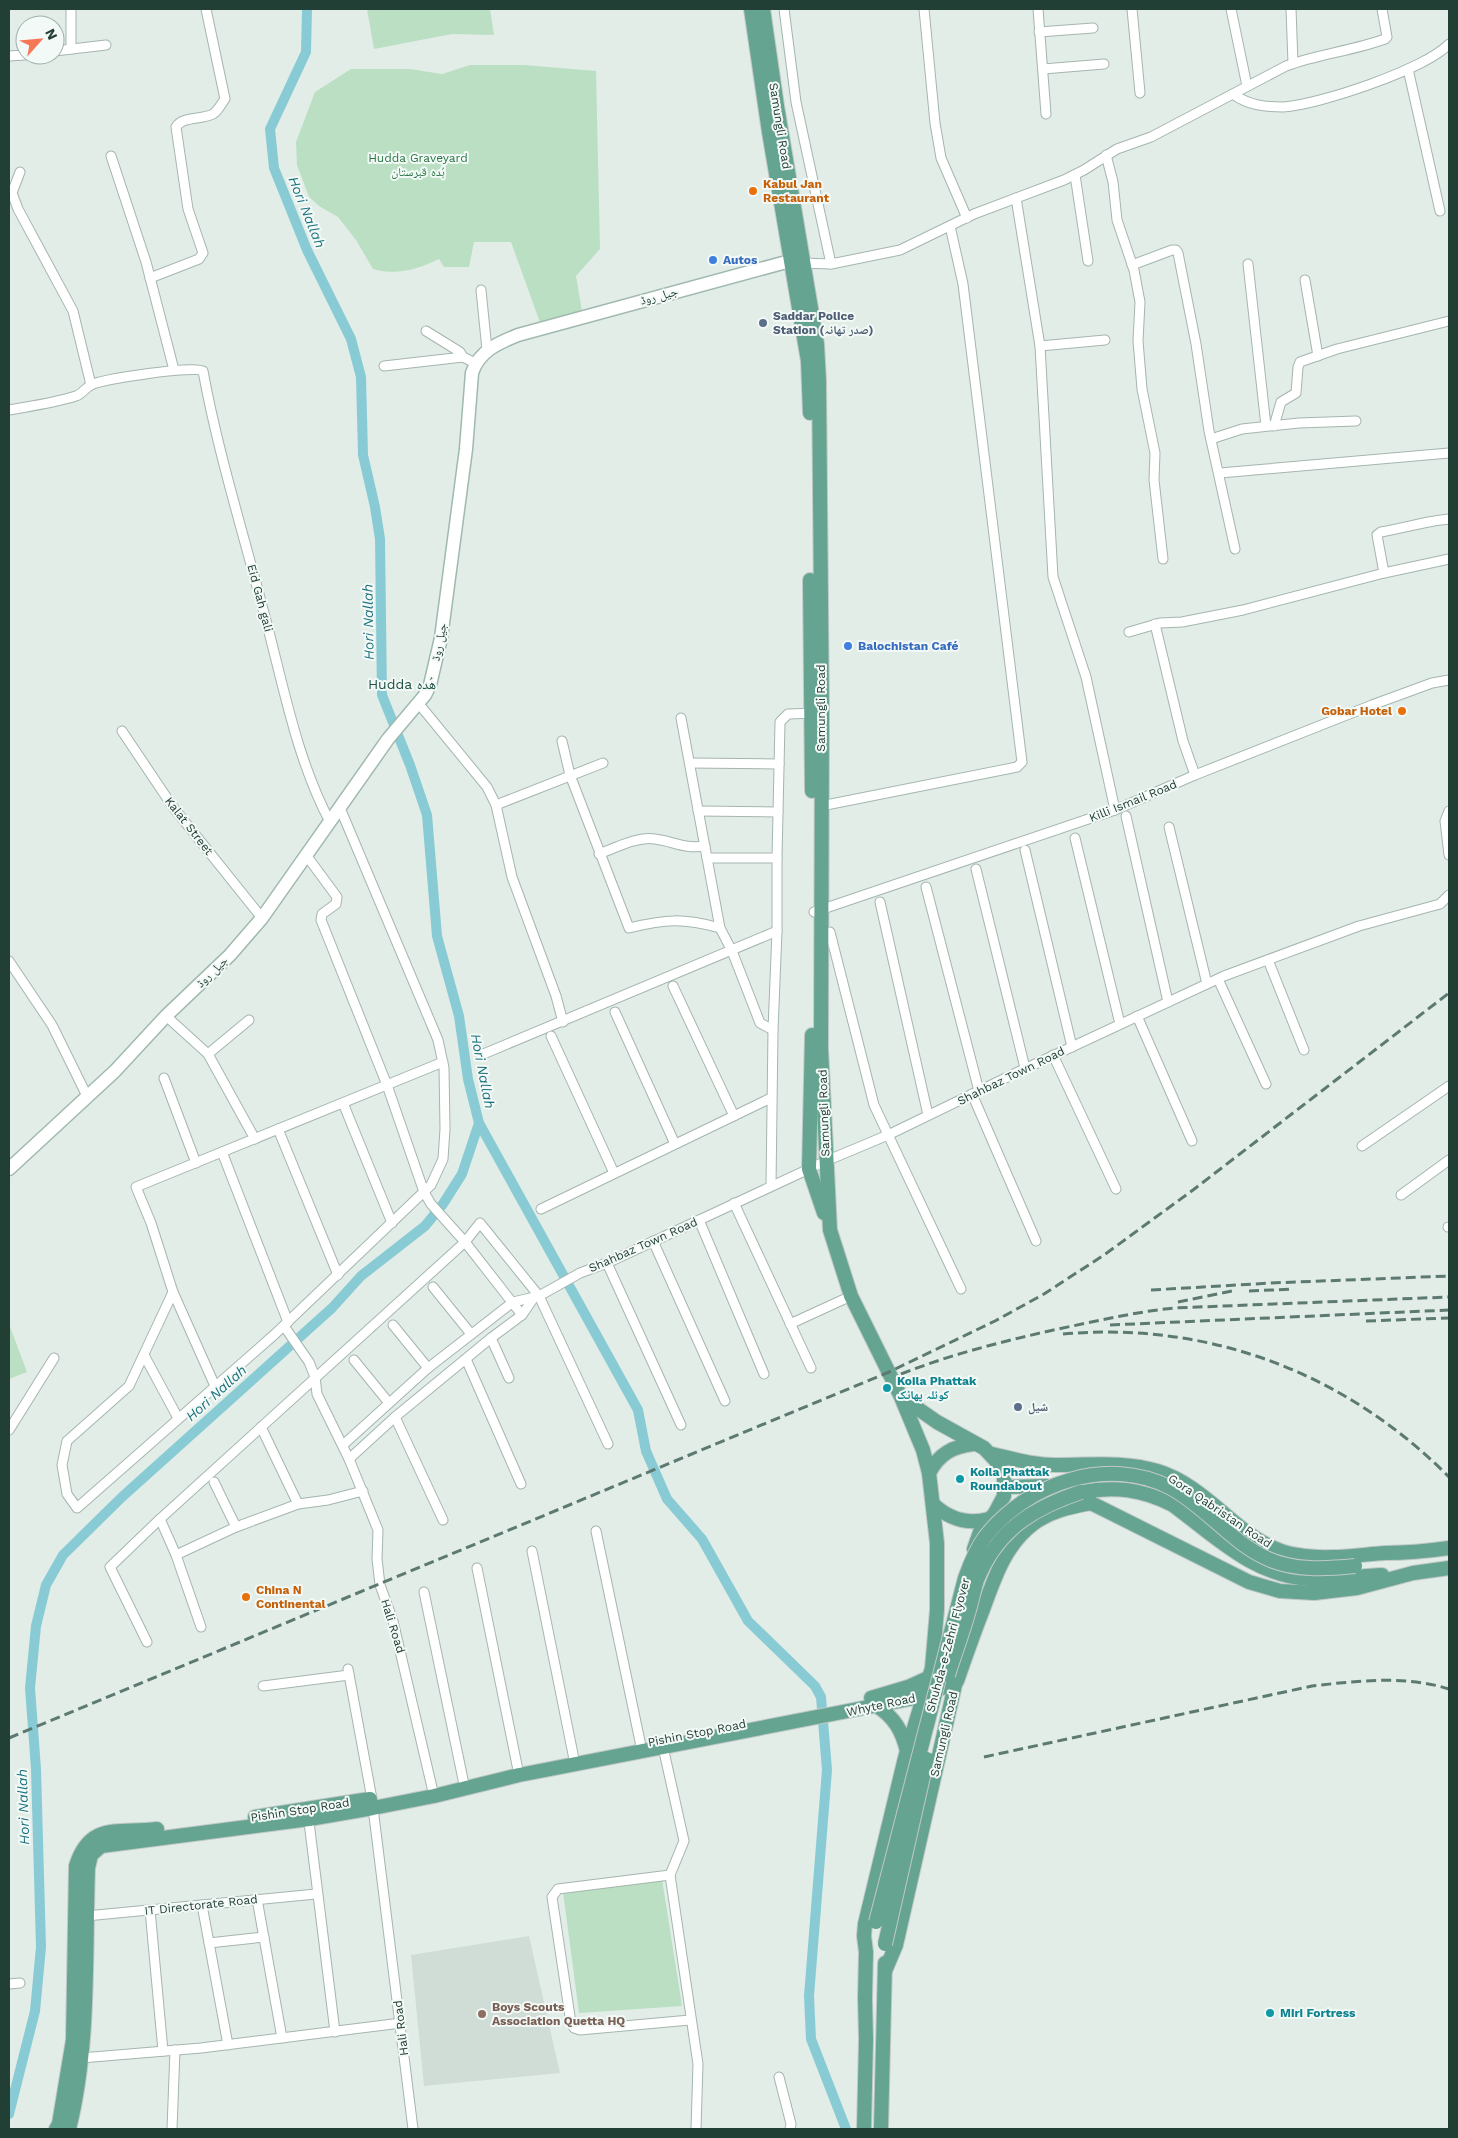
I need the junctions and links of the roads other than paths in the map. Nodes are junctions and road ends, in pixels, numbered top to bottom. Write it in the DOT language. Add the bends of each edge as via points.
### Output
graph roads {
  1 [pos="71,9"];
  2 [pos="206,9"];
  3 [pos="750,9"];
  4 [pos="763,9"];
  5 [pos="784,9"];
  6 [pos="924,9"];
  7 [pos="1038,9"];
  8 [pos="1132,9"];
  9 [pos="1231,9"];
  10 [pos="1291,9"];
  11 [pos="1382,9"];
  12 [pos="760,28"];
  13 [pos="1093,28"];
  14 [pos="1040,32"];
  15 [pos="106,45"];
  16 [pos="1449,47"];
  17 [pos="71,49"];
  18 [pos="65,50"];
  19 [pos="1293,63"];
  20 [pos="1104,64"];
  21 [pos="1043,69"];
  22 [pos="1408,69"];
  23 [pos="1247,86"];
  24 [pos="1140,93"];
  25 [pos="1232,94"];
  26 [pos="1046,114"];
  27 [pos="1106,155"];
  28 [pos="111,156"];
  29 [pos="20,172"];
  30 [pos="1075,174"];
  31 [pos="10,192"];
  32 [pos="1016,198"];
  33 [pos="1440,211"];
  34 [pos="967,218"];
  35 [pos="950,226"];
  36 [pos="1088,261"];
  37 [pos="796,262"];
  38 [pos="831,264"];
  39 [pos="1248,264"];
  40 [pos="1132,265"];
  41 [pos="150,278"];
  42 [pos="1305,280"];
  43 [pos="480,290"];
  44 [pos="1449,321"];
  45 [pos="426,331"];
  46 [pos="1105,340"];
  47 [pos="1040,346"];
  48 [pos="487,350"];
  49 [pos="1318,356"];
  50 [pos="463,357"];
  51 [pos="475,363"];
  52 [pos="384,366"];
  53 [pos="174,370"];
  54 [pos="91,385"];
  55 [pos="9,410"];
  56 [pos="1356,421"];
  57 [pos="1270,426"];
  58 [pos="1211,439"];
  59 [pos="1449,452"];
  60 [pos="1220,473"];
  61 [pos="1449,519"];
  62 [pos="1235,549"];
  63 [pos="1163,558"];
  64 [pos="1449,559"];
  65 [pos="1384,573"];
  66 [pos="1155,624"];
  67 [pos="1129,632"];
  68 [pos="1449,680"];
  69 [pos="419,704"];
  70 [pos="816,713"];
  71 [pos="681,718"];
  72 [pos="122,730"];
  73 [pos="562,741"];
  74 [pos="603,763"];
  75 [pos="690,764"];
  76 [pos="779,764"];
  77 [pos="1195,775"];
  78 [pos="570,776"];
  79 [pos="496,805"];
  80 [pos="821,806"];
  81 [pos="340,808"];
  82 [pos="698,810"];
  83 [pos="1115,810"];
  84 [pos="1449,811"];
  85 [pos="778,812"];
  86 [pos="1126,816"];
  87 [pos="330,822"];
  88 [pos="1169,827"];
  89 [pos="1075,838"];
  90 [pos="705,846"];
  91 [pos="1025,850"];
  92 [pos="599,854"];
  93 [pos="306,855"];
  94 [pos="1449,855"];
  95 [pos="707,858"];
  96 [pos="777,858"];
  97 [pos="976,869"];
  98 [pos="926,887"];
  99 [pos="1449,896"];
  100 [pos="880,902"];
  101 [pos="818,912"];
  102 [pos="262,918"];
  103 [pos="720,928"];
  104 [pos="777,931"];
  105 [pos="830,932"];
  106 [pos="732,951"];
  107 [pos="1268,960"];
  108 [pos="9,961"];
  109 [pos="1218,979"];
  110 [pos="1207,984"];
  111 [pos="672,986"];
  112 [pos="1168,1002"];
  113 [pos="615,1012"];
  114 [pos="166,1016"];
  115 [pos="1137,1016"];
  116 [pos="249,1020"];
  117 [pos="563,1022"];
  118 [pos="1120,1024"];
  119 [pos="773,1030"];
  120 [pos="551,1036"];
  121 [pos="1072,1047"];
  122 [pos="1304,1050"];
  123 [pos="208,1054"];
  124 [pos="481,1055"];
  125 [pos="1053,1055"];
  126 [pos="443,1062"];
  127 [pos="1025,1068"];
  128 [pos="164,1078"];
  129 [pos="1266,1084"];
  130 [pos="387,1085"];
  131 [pos="1449,1086"];
  132 [pos="975,1092"];
  133 [pos="87,1096"];
  134 [pos="772,1098"];
  135 [pos="343,1103"];
  136 [pos="734,1116"];
  137 [pos="928,1116"];
  138 [pos="278,1129"];
  139 [pos="888,1135"];
  140 [pos="255,1139"];
  141 [pos="1192,1141"];
  142 [pos="675,1144"];
  143 [pos="1362,1146"];
  144 [pos="222,1152"];
  145 [pos="1449,1160"];
  146 [pos="826,1161"];
  147 [pos="196,1163"];
  148 [pos="9,1169"];
  149 [pos="809,1169"];
  150 [pos="614,1174"];
  151 [pos="771,1186"];
  152 [pos="1116,1189"];
  153 [pos="424,1192"];
  154 [pos="1401,1195"];
  155 [pos="734,1203"];
  156 [pos="541,1208"];
  157 [pos="699,1220"];
  158 [pos="392,1223"];
  159 [pos="830,1230"];
  160 [pos="653,1241"];
  161 [pos="1036,1241"];
  162 [pos="465,1242"];
  163 [pos="606,1263"];
  164 [pos="338,1275"];
  165 [pos="432,1287"];
  166 [pos="961,1289"];
  167 [pos="173,1292"];
  168 [pos="852,1296"];
  169 [pos="536,1297"];
  170 [pos="513,1302"];
  171 [pos="522,1315"];
  172 [pos="790,1324"];
  173 [pos="393,1325"];
  174 [pos="287,1327"];
  175 [pos="471,1334"];
  176 [pos="491,1338"];
  177 [pos="144,1355"];
  178 [pos="54,1358"];
  179 [pos="466,1359"];
  180 [pos="354,1360"];
  181 [pos="428,1368"];
  182 [pos="810,1368"];
  183 [pos="764,1374"];
  184 [pos="316,1377"];
  185 [pos="509,1378"];
  186 [pos="215,1386"];
  187 [pos="901,1397"];
  188 [pos="725,1401"];
  189 [pos="389,1403"];
  190 [pos="395,1417"];
  191 [pos="178,1418"];
  192 [pos="681,1425"];
  193 [pos="260,1427"];
  194 [pos="9,1430"];
  195 [pos="608,1444"];
  196 [pos="974,1444"];
  197 [pos="343,1445"];
  198 [pos="992,1454"];
  199 [pos="349,1459"];
  200 [pos="929,1473"];
  201 [pos="214,1482"];
  202 [pos="521,1484"];
  203 [pos="1005,1487"];
  204 [pos="362,1492"];
  205 [pos="1090,1503"];
  206 [pos="298,1504"];
  207 [pos="933,1504"];
  208 [pos="160,1519"];
  209 [pos="989,1519"];
  210 [pos="443,1520"];
  211 [pos="236,1527"];
  212 [pos="596,1531"];
  213 [pos="1449,1548"];
  214 [pos="532,1551"];
  215 [pos="1409,1554"];
  216 [pos="176,1555"];
  217 [pos="477,1568"];
  218 [pos="1449,1568"];
  219 [pos="1357,1571"];
  220 [pos="1413,1573"];
  221 [pos="424,1592"];
  222 [pos="201,1627"];
  223 [pos="147,1642"];
  224 [pos="930,1677"];
  225 [pos="956,1681"];
  226 [pos="263,1686"];
  227 [pos="925,1696"];
  228 [pos="877,1706"];
  229 [pos="801,1717"];
  230 [pos="664,1747"];
  231 [pos="642,1748"];
  232 [pos="907,1752"];
  233 [pos="574,1761"];
  234 [pos="519,1772"];
  235 [pos="464,1785"];
  236 [pos="434,1793"];
  237 [pos="373,1803"];
  238 [pos="308,1814"];
  239 [pos="670,1875"];
  240 [pos="316,1894"];
  241 [pos="257,1899"];
  242 [pos="202,1905"];
  243 [pos="150,1910"];
  244 [pos="86,1916"];
  245 [pos="264,1937"];
  246 [pos="209,1943"];
  247 [pos="866,1952"];
  248 [pos="884,1970"];
  249 [pos="20,1983"];
  250 [pos="9,1984"];
  251 [pos="690,2020"];
  252 [pos="401,2023"];
  253 [pos="335,2032"];
  254 [pos="282,2038"];
  255 [pos="228,2045"];
  256 [pos="174,2050"];
  257 [pos="163,2051"];
  258 [pos="80,2058"];
  259 [pos="779,2077"];
  260 [pos="56,2129"];
  261 [pos="69,2129"];
  262 [pos="172,2129"];
  263 [pos="413,2129"];
  264 [pos="696,2129"];
  265 [pos="790,2129"];
  266 [pos="864,2129"];
  267 [pos="880,2129"];
  1 -- 17 [label="street"];
  2 -- 41 [label="street" via="225,99 214,114 183,120 176,127 188,209 203,253 199,259"];
  3 -- 12 [label="main road, Samungli Road"];
  4 -- 12 [label="main road, Samungli Road"];
  5 -- 38 [label="street" via="796,102"];
  6 -- 34 [label="street" via="935,123 942,158"];
  7 -- 14 [label="street"];
  8 -- 24 [label="street"];
  9 -- 23 [label="street"];
  10 -- 19 [label="street"];
  11 -- 19 [label="street" via="1385,39 1362,48"];
  12 -- 37 [label="main road, Samungli Road"];
  13 -- 14 [label="street"];
  14 -- 21 [label="street"];
  15 -- 17 [label="street"];
  16 -- 22 [label="street"];
  17 -- 18 [label="street"];
  19 -- 23 [label="street"];
  20 -- 21 [label="street"];
  21 -- 26 [label="street"];
  22 -- 25 [label="street" via="1327,98 1283,107 1256,105"];
  22 -- 33 [label="street"];
  23 -- 25 [label="street"];
  25 -- 27 [label="street" via="1151,137"];
  27 -- 30 [label="street"];
  27 -- 40 [label="street" via="1117,220"];
  28 -- 41 [label="street"];
  29 -- 31 [label="street"];
  30 -- 32 [label="street"];
  30 -- 36 [label="street"];
  31 -- 54 [label="street" via="73,311"];
  32 -- 34 [label="street"];
  32 -- 47 [label="street"];
  34 -- 35 [label="street"];
  35 -- 38 [label="street" via="900,250"];
  35 -- 80 [label="street" via="963,284 1022,762 1017,767"];
  37 -- 38 [label="street"];
  37 -- 48 [label="main road, جیل روڈ" via="518,335"];
  37 -- 70 [label="main road, Samungli Road" via="817,344 819,381"];
  39 -- 57 [label="street"];
  40 -- 58 [label="street" via="1172,250 1178,254"];
  40 -- 63 [label="street" via="1140,302 1138,341 1142,389 1154,453"];
  41 -- 53 [label="street"];
  42 -- 49 [label="street"];
  43 -- 48 [label="street"];
  44 -- 49 [label="street"];
  45 -- 50 [label="street"];
  46 -- 47 [label="street"];
  47 -- 83 [label="street" via="1053,577 1086,677"];
  48 -- 51 [label="main road, جیل روڈ"];
  49 -- 57 [label="street" via="1300,362 1296,393 1281,402"];
  50 -- 51 [label="street"];
  50 -- 52 [label="street"];
  51 -- 69 [label="main road, جیل روڈ" via="441,638 430,685"];
  53 -- 54 [label="street"];
  53 -- 87 [label="street, Eid Gah gali" via="199,368 203,371 237,516 289,711 316,796"];
  54 -- 55 [label="street" via="79,396"];
  56 -- 57 [label="street"];
  57 -- 58 [label="street" via="1242,429"];
  58 -- 60 [label="street"];
  59 -- 60 [label="street"];
  60 -- 62 [label="street"];
  61 -- 65 [label="street" via="1426,521 1377,534"];
  64 -- 65 [label="street"];
  65 -- 66 [label="street" via="1243,610"];
  66 -- 67 [label="street"];
  66 -- 77 [label="street" via="1183,741"];
  68 -- 77 [label="street, Killi Ismail Road" via="1372,705"];
  69 -- 79 [label="street" via="487,787"];
  69 -- 81 [label="main road, جیل روڈ" via="388,739"];
  70 -- 76 [label="street" via="788,714 780,722"];
  70 -- 80 [label="main road, Samungli Road"];
  70 -- 101 [label="main road, Samungli Road"];
  71 -- 75 [label="street"];
  72 -- 102 [label="street, Kalat Street" via="173,807"];
  73 -- 78 [label="street"];
  74 -- 78 [label="street"];
  75 -- 76 [label="street"];
  75 -- 82 [label="street"];
  76 -- 85 [label="street"];
  77 -- 83 [label="street, Killi Ismail Road"];
  78 -- 79 [label="street"];
  78 -- 92 [label="street"];
  79 -- 117 [label="street" via="512,877"];
  80 -- 101 [label="main road, Samungli Road"];
  81 -- 87 [label="main road, جیل روڈ"];
  81 -- 126 [label="street" via="438,1040"];
  82 -- 85 [label="street"];
  82 -- 90 [label="street"];
  83 -- 101 [label="street, Killi Ismail Road"];
  84 -- 94 [label="street" via="1445,821"];
  85 -- 96 [label="street"];
  86 -- 112 [label="street"];
  87 -- 93 [label="main road, جیل روڈ"];
  88 -- 110 [label="street"];
  89 -- 118 [label="street"];
  90 -- 92 [label="street" via="689,848 654,838"];
  90 -- 95 [label="street"];
  91 -- 121 [label="street"];
  92 -- 103 [label="street" via="629,928 657,921 692,920"];
  93 -- 102 [label="main road, جیل روڈ"];
  93 -- 130 [label="street" via="337,897 336,904 322,914 321,920"];
  95 -- 96 [label="street"];
  95 -- 103 [label="street"];
  96 -- 104 [label="street"];
  97 -- 127 [label="street"];
  98 -- 132 [label="street"];
  99 -- 107 [label="street, Shahbaz Town Road" via="1440,904 1359,926"];
  100 -- 137 [label="street"];
  101 -- 146 [label="main road, Samungli Road"];
  101 -- 149 [label="main road"];
  102 -- 114 [label="main road, جیل روڈ" via="230,955"];
  103 -- 106 [label="street"];
  104 -- 106 [label="street"];
  104 -- 119 [label="street"];
  105 -- 139 [label="street" via="874,1105"];
  106 -- 117 [label="street"];
  106 -- 119 [label="street" via="760,1023"];
  107 -- 109 [label="street, Shahbaz Town Road"];
  107 -- 122 [label="street"];
  108 -- 133 [label="street" via="52,1025"];
  109 -- 110 [label="street, Shahbaz Town Road"];
  109 -- 129 [label="street"];
  110 -- 112 [label="street, Shahbaz Town Road"];
  111 -- 136 [label="street"];
  112 -- 115 [label="street, Shahbaz Town Road"];
  113 -- 142 [label="street"];
  114 -- 123 [label="street"];
  114 -- 133 [label="main road, جیل روڈ"];
  115 -- 118 [label="street, Shahbaz Town Road"];
  115 -- 141 [label="street"];
  116 -- 123 [label="street"];
  117 -- 124 [label="street"];
  118 -- 121 [label="street, Shahbaz Town Road"];
  119 -- 134 [label="street"];
  120 -- 150 [label="street"];
  121 -- 125 [label="street, Shahbaz Town Road"];
  123 -- 140 [label="street"];
  125 -- 127 [label="street, Shahbaz Town Road"];
  125 -- 152 [label="street"];
  126 -- 130 [label="street"];
  126 -- 153 [label="street" via="443,1159 431,1185"];
  127 -- 132 [label="street, Shahbaz Town Road"];
  128 -- 147 [label="street"];
  130 -- 135 [label="street"];
  130 -- 153 [label="street"];
  131 -- 143 [label="street"];
  132 -- 137 [label="street, Shahbaz Town Road"];
  132 -- 161 [label="street"];
  133 -- 148 [label="main road, جیل روڈ"];
  134 -- 136 [label="street"];
  134 -- 151 [label="street"];
  135 -- 138 [label="street"];
  135 -- 158 [label="street"];
  136 -- 142 [label="street"];
  137 -- 139 [label="street, Shahbaz Town Road"];
  138 -- 140 [label="street"];
  138 -- 164 [label="street"];
  139 -- 146 [label="street, Shahbaz Town Road"];
  139 -- 166 [label="street"];
  140 -- 144 [label="street"];
  142 -- 150 [label="street"];
  144 -- 147 [label="street"];
  144 -- 174 [label="street, Hali Road"];
  145 -- 154 [label="street"];
  146 -- 149 [label="street, Shahbaz Town Road"];
  146 -- 159 [label="main road, Samungli Road"];
  147 -- 167 [label="street" via="136,1188"];
  149 -- 151 [label="street, Shahbaz Town Road"];
  149 -- 159 [label="main road"];
  150 -- 156 [label="street"];
  151 -- 155 [label="street, Shahbaz Town Road"];
  153 -- 158 [label="street"];
  153 -- 162 [label="street"];
  155 -- 157 [label="street, Shahbaz Town Road"];
  155 -- 172 [label="street"];
  157 -- 160 [label="street, Shahbaz Town Road"];
  157 -- 183 [label="street"];
  158 -- 164 [label="street"];
  159 -- 168 [label="main road, Samungli Road"];
  160 -- 163 [label="street, Shahbaz Town Road"];
  160 -- 188 [label="street"];
  162 -- 169 [label="street" via="480,1223"];
  162 -- 170 [label="street"];
  162 -- 184 [label="street"];
  163 -- 169 [label="street, Shahbaz Town Road"];
  163 -- 192 [label="street"];
  164 -- 174 [label="street"];
  165 -- 175 [label="street"];
  167 -- 177 [label="street"];
  167 -- 186 [label="street"];
  168 -- 172 [label="street"];
  168 -- 187 [label="main road, Samungli Road"];
  169 -- 170 [label="street"];
  169 -- 171 [label="street"];
  169 -- 195 [label="street"];
  170 -- 171 [label="street"];
  170 -- 175 [label="street"];
  171 -- 176 [label="street"];
  172 -- 182 [label="street"];
  173 -- 181 [label="street"];
  174 -- 184 [label="street, Hali Road"];
  174 -- 186 [label="street"];
  175 -- 181 [label="street"];
  176 -- 179 [label="street"];
  176 -- 185 [label="street"];
  177 -- 191 [label="street"];
  177 -- 191 [label="street" via="129,1386 67,1441 62,1465 67,1494 77,1508"];
  178 -- 194 [label="street"];
  179 -- 190 [label="street"];
  179 -- 202 [label="street"];
  180 -- 189 [label="street"];
  181 -- 189 [label="street"];
  184 -- 193 [label="street"];
  184 -- 197 [label="street, Hali Road" via="317,1394"];
  186 -- 191 [label="street"];
  187 -- 196 [label="main road, Samungli Road"];
  187 -- 200 [label="main road, Samungli Road" via="924,1450"];
  189 -- 197 [label="street"];
  190 -- 199 [label="street"];
  190 -- 210 [label="street"];
  193 -- 206 [label="street"];
  193 -- 208 [label="street"];
  196 -- 198 [label="main road, Samungli Road"];
  196 -- 200 [label="main road" via="947,1452"];
  197 -- 199 [label="street, Hali Road"];
  198 -- 203 [label="main road" via="1002,1470"];
  198 -- 215 [label="main road, Gora Qabristan Road" via="1058,1465 1105,1464 1158,1471 1208,1500 1269,1546 1299,1556"];
  199 -- 204 [label="street, Hali Road"];
  200 -- 207 [label="main road, Samungli Road"];
  201 -- 211 [label="street"];
  203 -- 205 [label="main road" via="1047,1486"];
  203 -- 209 [label="main road, Samungli Road" via="1000,1505"];
  204 -- 206 [label="street"];
  204 -- 236 [label="street, Hali Road" via="378,1530 380,1585 393,1621"];
  205 -- 220 [label="main road" via="1248,1582 1280,1591 1314,1593 1357,1588"];
  205 -- 225 [label="main road" via="1046,1516 1014,1542 999,1566"];
  206 -- 211 [label="street"];
  207 -- 209 [label="main road" via="959,1520 979,1522"];
  207 -- 224 [label="main road, Samungli Road" via="936,1610"];
  208 -- 216 [label="street"];
  208 -- 223 [label="street" via="110,1568"];
  209 -- 225 [label="main road, Samungli Road" via="970,1560"];
  211 -- 216 [label="street"];
  212 -- 231 [label="street"];
  213 -- 215 [label="main road, Gora Qabristan Road"];
  214 -- 233 [label="street"];
  215 -- 219 [label="main road, Shuhda-e-Zehri Flyover"];
  216 -- 222 [label="street"];
  217 -- 234 [label="street"];
  218 -- 220 [label="main road"];
  219 -- 220 [label="main road, Shuhda-e-Zehri Flyover"];
  219 -- 247 [label="main road, Shuhda-e-Zehri Flyover, bridge" via="1305,1568 1266,1558 1233,1536 1186,1496 1150,1479 1092,1475 1060,1483 1024,1501 984,1538 965,1578"];
  219 -- 248 [label="main road, Shuhda-e-Zehri Flyover, bridge" via="1308,1579 1268,1571 1226,1547 1173,1505 1134,1490 1102,1488 1082,1492 1030,1514 1007,1532 977,1581 942,1697 885,1944"];
  221 -- 235 [label="street"];
  224 -- 227 [label="main road, Samungli Road"];
  224 -- 229 [label="main road, Whyte Road" via="883,1696"];
  225 -- 227 [label="main road, Whyte Road"];
  225 -- 248 [label="main road, Samungli Road" via="896,1945"];
  226 -- 237 [label="street, Hali Road" via="348,1672"];
  227 -- 228 [label="main road, Whyte Road"];
  227 -- 232 [label="main road, Samungli Road"];
  228 -- 229 [label="main road, Whyte Road" via="826,1716"];
  228 -- 232 [label="main road" via="898,1724"];
  229 -- 230 [label="main road, Pishin Stop Road"];
  229 -- 231 [label="main road, Pishin Stop Road"];
  230 -- 231 [label="main road, Pishin Stop Road"];
  230 -- 239 [label="street" via="684,1842"];
  231 -- 233 [label="main road, Pishin Stop Road"];
  232 -- 247 [label="main road, Samungli Road" via="865,1924"];
  233 -- 234 [label="main road, Pishin Stop Road"];
  234 -- 235 [label="main road, Pishin Stop Road"];
  235 -- 236 [label="main road, Pishin Stop Road"];
  236 -- 237 [label="main road, Pishin Stop Road"];
  237 -- 238 [label="main road, Pishin Stop Road"];
  237 -- 252 [label="street, Hali Road"];
  238 -- 240 [label="street"];
  238 -- 244 [label="main road, Pishin Stop Road" via="101,1846 91,1855 88,1868"];
  238 -- 260 [label="main road, Pishin Stop Road" via="105,1834 87,1842 76,1866 73,2040"];
  239 -- 251 [label="street"];
  239 -- 251 [label="street" via="558,1889 552,1897 574,2028"];
  240 -- 241 [label="street, IT Directorate Road"];
  240 -- 253 [label="street"];
  241 -- 242 [label="street, IT Directorate Road"];
  241 -- 245 [label="street"];
  242 -- 243 [label="street, IT Directorate Road"];
  242 -- 246 [label="street"];
  243 -- 244 [label="street, IT Directorate Road"];
  243 -- 257 [label="street"];
  244 -- 258 [label="main road, Pishin Stop Road" via="86,1979"];
  245 -- 246 [label="street"];
  245 -- 254 [label="street"];
  246 -- 255 [label="street"];
  247 -- 266 [label="main road, Samungli Road"];
  248 -- 267 [label="main road, Samungli Road"];
  249 -- 250 [label="street"];
  251 -- 264 [label="street" via="698,2064"];
  252 -- 253 [label="street"];
  252 -- 263 [label="street, Hali Road"];
  253 -- 254 [label="street"];
  254 -- 255 [label="street"];
  255 -- 256 [label="street"];
  256 -- 257 [label="street"];
  256 -- 262 [label="street"];
  257 -- 258 [label="street"];
  258 -- 261 [label="main road, Pishin Stop Road"];
  259 -- 265 [label="street"];
}
